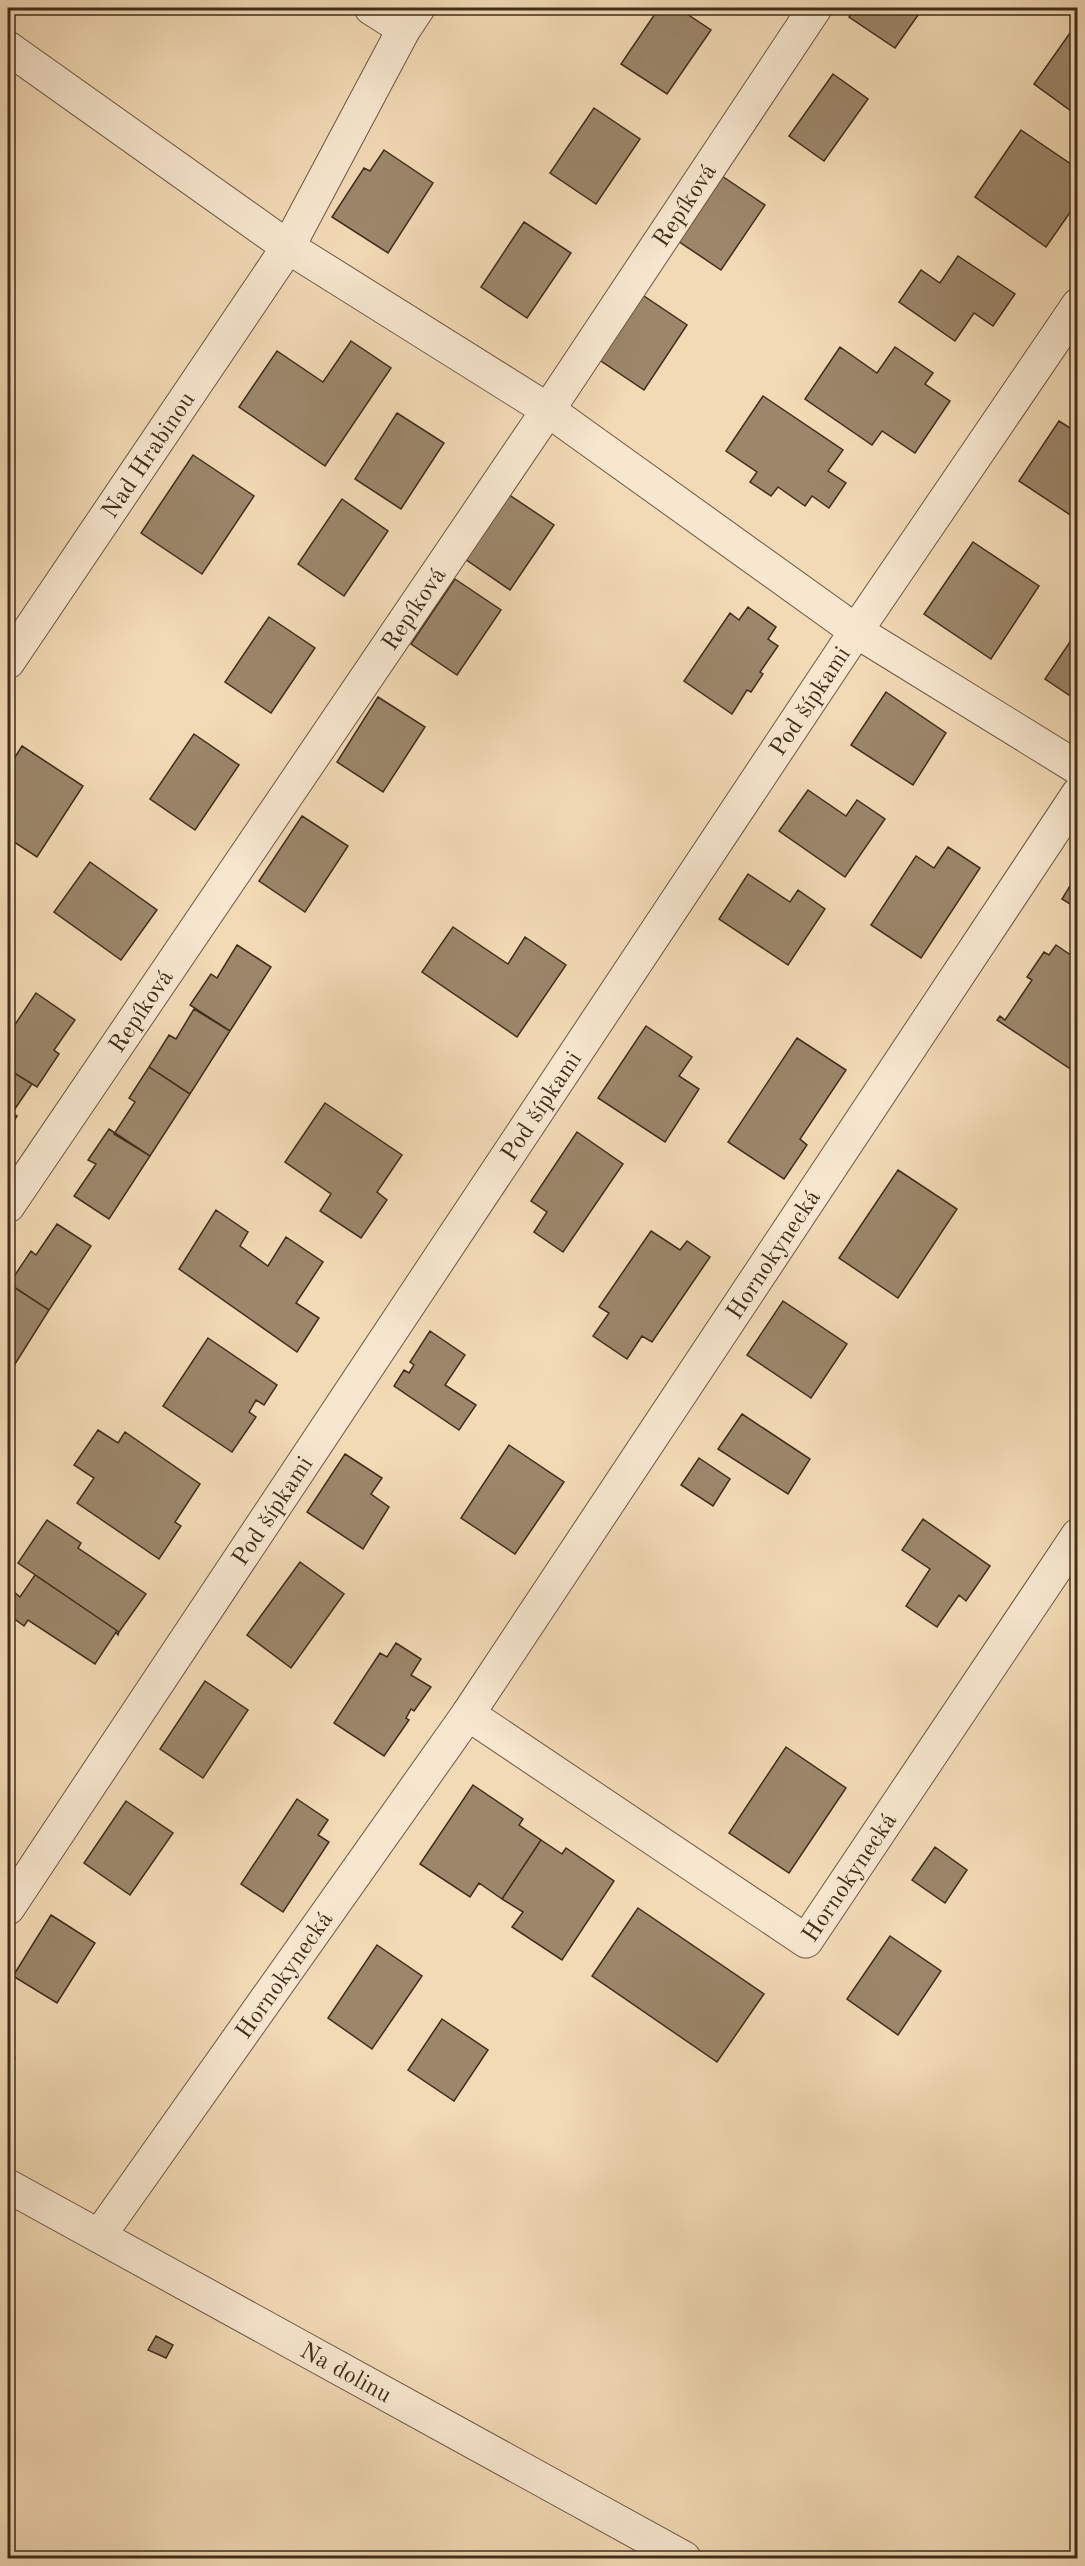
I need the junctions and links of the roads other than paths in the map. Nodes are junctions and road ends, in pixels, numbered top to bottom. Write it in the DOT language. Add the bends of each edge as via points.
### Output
graph roads {
  1 [pos="371,8"];
  2 [pos="815,8"];
  3 [pos="411,18"];
  4 [pos="8,48"];
  5 [pos="288,247"];
  6 [pos="1077,305"];
  7 [pos="548,410"];
  8 [pos="856,631"];
  9 [pos="8,662"];
  10 [pos="1077,768"];
  11 [pos="1077,794"];
  12 [pos="8,1206"];
  13 [pos="1077,1535"];
  14 [pos="468,1714"];
  15 [pos="8,1908"];
  16 [pos="8,2186"];
  17 [pos="99,2236"];
  18 [pos="684,2559"];
  1 -- 3 [label="street, Nad Hrabinou"];
  2 -- 7 [label="street, Repíková"];
  3 -- 5 [label="street, Nad Hrabinou"];
  4 -- 5 [label="street"];
  5 -- 7 [label="street"];
  5 -- 9 [label="street, Nad Hrabinou"];
  6 -- 8 [label="street, Pod šípkami"];
  7 -- 8 [label="street"];
  7 -- 12 [label="street, Repíková"];
  8 -- 10 [label="street"];
  8 -- 15 [label="street, Pod šípkami"];
  11 -- 14 [label="street, Hornokynecká"];
  13 -- 14 [label="street, Hornokynecká" via="806,1941"];
  14 -- 17 [label="street, Hornokynecká"];
  16 -- 17 [label="street, Na dolinu"];
  17 -- 18 [label="street, Na dolinu"];
}
